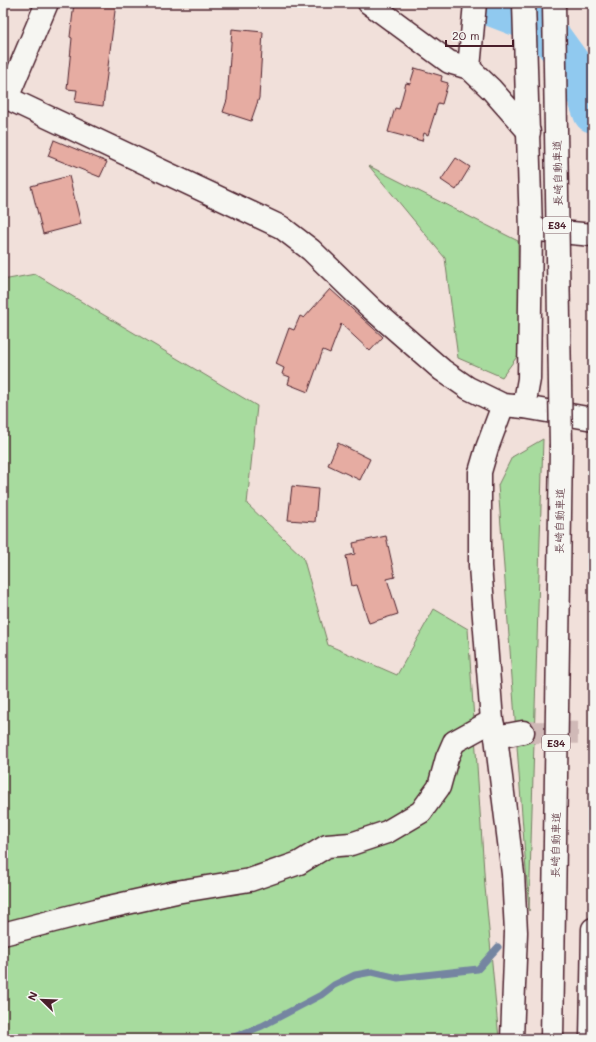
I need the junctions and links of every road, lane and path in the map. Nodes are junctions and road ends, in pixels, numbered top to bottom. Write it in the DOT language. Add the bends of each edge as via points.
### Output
graph roads {
  1 [pos="47,3"];
  2 [pos="369,3"];
  3 [pos="475,3"];
  4 [pos="524,3"];
  5 [pos="554,3"];
  6 [pos="469,68"];
  7 [pos="5,97"];
  8 [pos="529,132"];
  9 [pos="531,230"];
  10 [pos="593,235"];
  11 [pos="513,406"];
  12 [pos="593,419"];
  13 [pos="494,729"];
  14 [pos="523,732"];
  15 [pos="593,929"];
  16 [pos="3,934"];
  17 [pos="512,1039"];
  18 [pos="552,1039"];
  19 [pos="591,1039"];
  1 -- 7 [label="main road"];
  2 -- 6 [label="main road" via="449,62"];
  3 -- 6 [label="main road"];
  4 -- 8 [label="main road"];
  5 -- 18 [label="main road, 長崎自動車道 / E34, bridge" via="560,448"];
  6 -- 8 [label="main road"];
  7 -- 11 [label="main road" via="281,227 311,250 371,308 442,370 468,388"];
  8 -- 9 [label="main road"];
  9 -- 10 [label="main road"];
  9 -- 11 [label="main road" via="529,378"];
  11 -- 12 [label="main road"];
  11 -- 13 [label="main road" via="487,448 480,472 480,566"];
  13 -- 14 [label="main road"];
  13 -- 16 [label="main road" via="454,742 438,787 421,812 387,832 351,844 327,846 299,863 250,880 125,903"];
  13 -- 17 [label="main road" via="513,874 516,932"];
  15 -- 19 [label="main road"];
}
